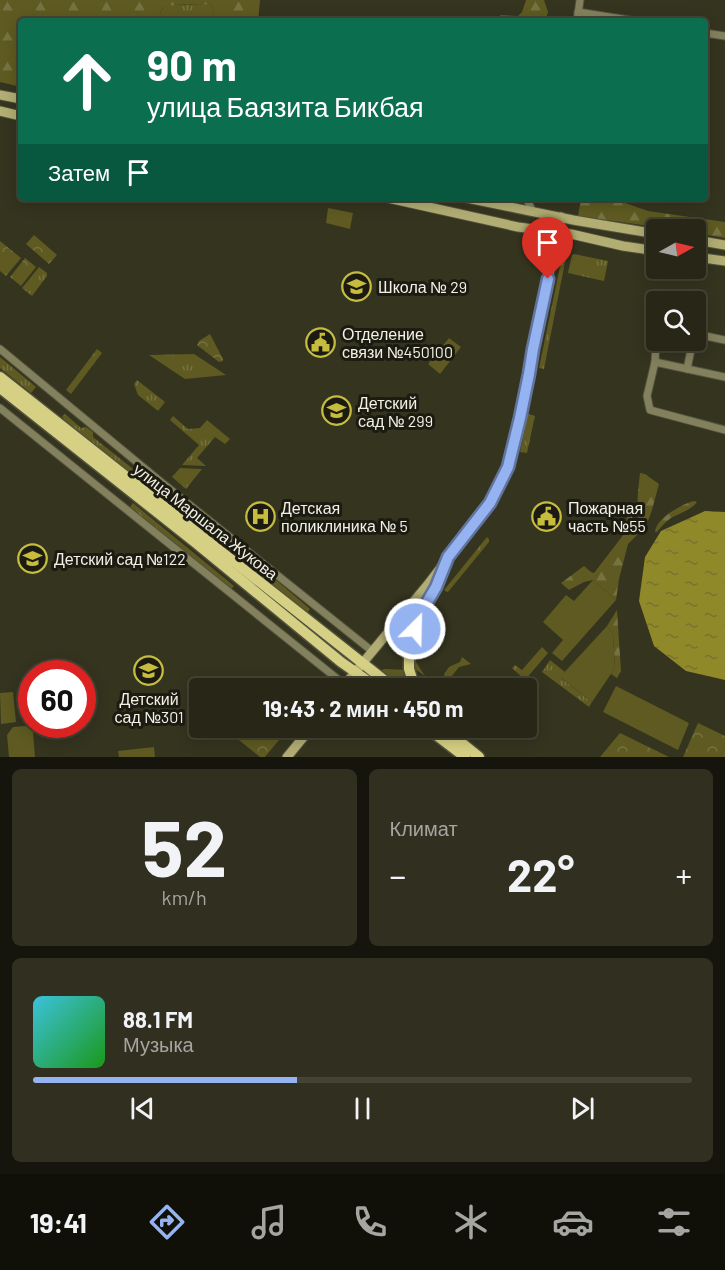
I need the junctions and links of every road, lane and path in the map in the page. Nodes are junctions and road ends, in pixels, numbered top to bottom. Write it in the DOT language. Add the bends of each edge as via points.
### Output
graph roads {
  1 [pos="580,0"];
  2 [pos="578,12"];
  3 [pos="577,18"];
  4 [pos="616,18"];
  5 [pos="708,33"];
  6 [pos="725,36"];
  7 [pos="0,94"];
  8 [pos="18,98"];
  9 [pos="0,111"];
  10 [pos="18,115"];
  11 [pos="401,201"];
  12 [pos="481,201"];
  13 [pos="528,201"];
  14 [pos="533,212"];
  15 [pos="561,217"];
  16 [pos="646,232"];
  17 [pos="558,233"];
  18 [pos="706,242"];
  19 [pos="725,245"];
  20 [pos="646,249"];
  21 [pos="706,258"];
  22 [pos="725,261"];
  23 [pos="706,336"];
  24 [pos="725,340"];
  25 [pos="0,349"];
  26 [pos="656,351"];
  27 [pos="691,351"];
  28 [pos="655,362"];
  29 [pos="687,369"];
  30 [pos="0,377"];
  31 [pos="725,377"];
  32 [pos="0,388"];
  33 [pos="0,408"];
  34 [pos="725,430"];
  35 [pos="448,557"];
  36 [pos="372,651"];
  37 [pos="359,668"];
  38 [pos="333,678"];
  39 [pos="351,678"];
  40 [pos="368,678"];
  41 [pos="376,678"];
  42 [pos="412,678"];
  43 [pos="303,738"];
  44 [pos="440,738"];
  45 [pos="455,738"];
  46 [pos="287,757"];
  47 [pos="465,757"];
  48 [pos="479,757"];
  1 -- 2 [label="street"];
  2 -- 3 [label="street"];
  2 -- 4 [label="street"];
  5 -- 6 [label="street"];
  7 -- 8 [label="main road"];
  9 -- 10 [label="main road"];
  11 -- 17 [label="main road"];
  12 -- 14 [label="main road"];
  13 -- 14 [label="street"];
  14 -- 15 [label="main road"];
  15 -- 16 [label="main road"];
  15 -- 17 [label="main road"];
  17 -- 20 [label="main road"];
  17 -- 35 [label="main road" via="508,467 490,503"];
  18 -- 19 [label="main road"];
  21 -- 22 [label="main road"];
  23 -- 24 [label="street"];
  25 -- 36 [label="street"];
  26 -- 28 [label="street"];
  27 -- 29 [label="street"];
  28 -- 29 [label="street"];
  28 -- 34 [label="street" via="647,396 650,410"];
  29 -- 31 [label="street"];
  30 -- 37 [label="main road, улица Маршала Жукова" via="278,598"];
  32 -- 37 [label="main road, улица Маршала Жукова" via="341,662"];
  33 -- 38 [label="street"];
  35 -- 36 [label="main road"];
  35 -- 42 [label="main road" via="419,616 409,653"];
  36 -- 37 [label="main road"];
  37 -- 39 [label="main road"];
  37 -- 40 [label="main road, улица Маршала Жукова"];
  37 -- 41 [label="main road, улица Маршала Жукова"];
  43 -- 46 [label="main road"];
  44 -- 47 [label="main road"];
  45 -- 48 [label="main road"];
}
